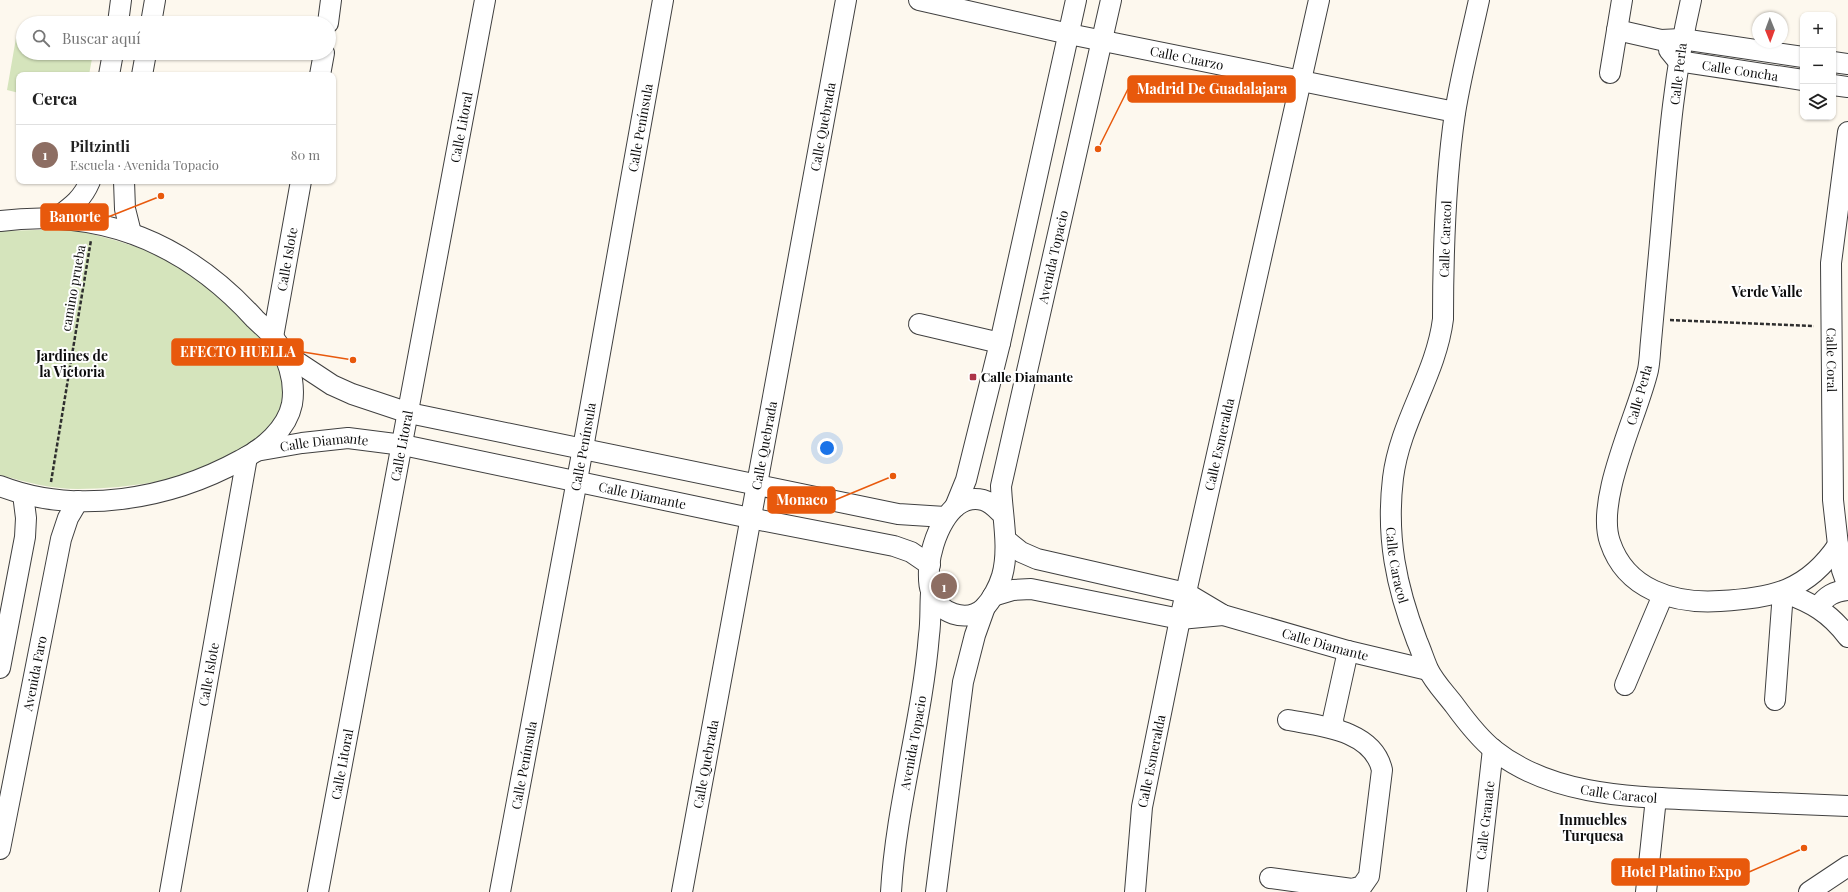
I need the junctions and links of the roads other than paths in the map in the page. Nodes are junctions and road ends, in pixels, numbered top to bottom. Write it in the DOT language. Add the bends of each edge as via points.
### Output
graph roads {
  1 [pos="121,0"];
  2 [pos="155,0"];
  3 [pos="331,0"];
  4 [pos="485,0"];
  5 [pos="663,0"];
  6 [pos="846,0"];
  7 [pos="918,0"];
  8 [pos="1076,0"];
  9 [pos="1111,0"];
  10 [pos="1318,0"];
  11 [pos="1479,0"];
  12 [pos="1622,0"];
  13 [pos="1690,0"];
  14 [pos="119,16"];
  15 [pos="152,16"];
  16 [pos="329,16"];
  17 [pos="1617,30"];
  18 [pos="1069,34"];
  19 [pos="1682,39"];
  20 [pos="1102,40"];
  21 [pos="1661,40"];
  22 [pos="1800,58"];
  23 [pos="112,60"];
  24 [pos="145,60"];
  25 [pos="323,60"];
  26 [pos="1678,60"];
  27 [pos="1836,62"];
  28 [pos="1848,64"];
  29 [pos="110,72"];
  30 [pos="143,72"];
  31 [pos="321,72"];
  32 [pos="1610,73"];
  33 [pos="1800,80"];
  34 [pos="1300,82"];
  35 [pos="1836,85"];
  36 [pos="1848,87"];
  37 [pos="1455,112"];
  38 [pos="1848,132"];
  39 [pos="89,184"];
  40 [pos="124,184"];
  41 [pos="301,184"];
  42 [pos="55,219"];
  43 [pos="0,221"];
  44 [pos="131,233"];
  45 [pos="918,324"];
  46 [pos="1000,343"];
  47 [pos="278,344"];
  48 [pos="409,413"];
  49 [pos="403,445"];
  50 [pos="582,448"];
  51 [pos="252,454"];
  52 [pos="576,481"];
  53 [pos="756,485"];
  54 [pos="0,486"];
  55 [pos="23,494"];
  56 [pos="78,501"];
  57 [pos="950,512"];
  58 [pos="1002,514"];
  59 [pos="750,518"];
  60 [pos="1006,540"];
  61 [pos="1838,546"];
  62 [pos="930,565"];
  63 [pos="1848,587"];
  64 [pos="1848,590"];
  65 [pos="1783,592"];
  66 [pos="931,593"];
  67 [pos="1186,593"];
  68 [pos="1662,595"];
  69 [pos="989,601"];
  70 [pos="1818,607"];
  71 [pos="1222,615"];
  72 [pos="1180,619"];
  73 [pos="1848,637"];
  74 [pos="1348,651"];
  75 [pos="0,668"];
  76 [pos="1428,670"];
  77 [pos="1625,685"];
  78 [pos="1775,700"];
  79 [pos="1288,720"];
  80 [pos="1334,728"];
  81 [pos="1493,749"];
  82 [pos="1656,798"];
  83 [pos="1848,806"];
  84 [pos="0,849"];
  85 [pos="1848,866"];
  86 [pos="1270,878"];
  87 [pos="170,892"];
  88 [pos="318,892"];
  89 [pos="500,892"];
  90 [pos="682,892"];
  91 [pos="891,892"];
  92 [pos="936,892"];
  93 [pos="1135,892"];
  94 [pos="1477,892"];
  95 [pos="1646,892"];
  96 [pos="1809,892"];
  1 -- 14 [label="street"];
  2 -- 15 [label="street"];
  3 -- 16 [label="street"];
  4 -- 48 [label="street, Calle Litoral"];
  5 -- 50 [label="street, Calle Península"];
  6 -- 53 [label="street, Calle Quebrada"];
  7 -- 18 [label="street, Calle Cuarzo"];
  8 -- 18 [label="street"];
  9 -- 20 [label="street, Avenida Topacio"];
  10 -- 34 [label="street, Calle Esmeralda"];
  11 -- 37 [label="street, Calle Caracol"];
  12 -- 17 [label="street"];
  13 -- 19 [label="street, Calle Perla"];
  17 -- 21 [label="street, Calle Concha"];
  17 -- 32 [label="street"];
  18 -- 20 [label="street, Calle Cuarzo"];
  18 -- 46 [label="street"];
  19 -- 21 [label="street, Calle Concha"];
  19 -- 22 [label="street, Calle Concha"];
  19 -- 26 [label="street, Calle Perla"];
  20 -- 34 [label="street, Calle Cuarzo"];
  20 -- 58 [label="street, Avenida Topacio" via="1001,486"];
  21 -- 26 [label="street"];
  23 -- 29 [label="street"];
  24 -- 30 [label="street"];
  25 -- 31 [label="street"];
  26 -- 33 [label="street, Calle Concha"];
  26 -- 68 [label="street, Calle Perla" via="1648,369 1611,486 1607,516 1609,540 1619,563 1631,576"];
  27 -- 28 [label="street"];
  34 -- 37 [label="street, Calle Cuarzo"];
  34 -- 67 [label="street, Calle Esmeralda"];
  35 -- 36 [label="street"];
  37 -- 76 [label="street, Calle Caracol" via="1445,209 1441,337 1435,358 1404,429 1396,456 1390,510 1397,583"];
  38 -- 61 [label="street, Calle Coral" via="1830,263 1833,500"];
  39 -- 42 [label="street" via="85,193"];
  40 -- 44 [label="street" via="125,209"];
  41 -- 47 [label="street, Calle Islote"];
  42 -- 43 [label="street" via="24,218"];
  42 -- 44 [label="street" via="94,224"];
  44 -- 47 [label="street" via="150,240 200,269 223,286"];
  45 -- 46 [label="street"];
  46 -- 57 [label="street" via="966,480"];
  47 -- 48 [label="street" via="332,385"];
  47 -- 51 [label="street" via="292,381 290,410 286,420 274,435"];
  48 -- 49 [label="street, Calle Litoral"];
  48 -- 50 [label="street"];
  49 -- 51 [label="street, Calle Diamante" via="348,438 302,443"];
  49 -- 52 [label="street, Calle Diamante"];
  49 -- 88 [label="street, Calle Litoral"];
  50 -- 52 [label="street, Calle Península"];
  50 -- 53 [label="street"];
  51 -- 56 [label="street" via="217,474 177,488 134,497"];
  51 -- 87 [label="street, Calle Islote"];
  52 -- 59 [label="street, Calle Diamante"];
  52 -- 89 [label="street, Calle Península"];
  53 -- 57 [label="street" via="898,514"];
  53 -- 59 [label="street, Calle Quebrada"];
  54 -- 55 [label="street"];
  55 -- 56 [label="street"];
  55 -- 75 [label="street" via="25,537"];
  56 -- 84 [label="street, Avenida Faro" via="68,518 61,539"];
  57 -- 58 [label="street" via="969,500 982,500 992,504"];
  57 -- 62 [label="street" via="932,545"];
  58 -- 60 [label="street"];
  59 -- 62 [label="street, Calle Diamante" via="894,546 911,552"];
  59 -- 90 [label="street, Calle Quebrada"];
  60 -- 67 [label="street, Calle Diamante" via="1021,552 1037,559"];
  60 -- 69 [label="street" via="1002,576"];
  61 -- 63 [label="street, Calle Coral"];
  61 -- 65 [label="street, Calle Perla" via="1814,574"];
  62 -- 66 [label="street"];
  64 -- 70 [label="street" via="1831,594 1823,599"];
  65 -- 68 [label="street, Calle Perla" via="1754,598 1709,602"];
  65 -- 70 [label="street"];
  65 -- 78 [label="street"];
  66 -- 69 [label="street" via="940,607 951,614 978,613"];
  66 -- 91 [label="street, Avenida Topacio" via="924,677 897,836"];
  67 -- 71 [label="street, Calle Diamante"];
  67 -- 72 [label="street, Calle Esmeralda"];
  68 -- 77 [label="street"];
  69 -- 72 [label="street, Calle Diamante" via="1014,590 1030,589"];
  69 -- 92 [label="street" via="975,635 963,682"];
  70 -- 73 [label="street" via="1838,624"];
  71 -- 72 [label="street, Calle Diamante"];
  71 -- 74 [label="street, Calle Diamante"];
  72 -- 93 [label="street, Calle Esmeralda" via="1142,807"];
  74 -- 76 [label="street, Calle Diamante"];
  74 -- 80 [label="street" via="1333,719"];
  76 -- 81 [label="street, Calle Caracol" via="1462,716"];
  79 -- 80 [label="street"];
  80 -- 86 [label="street" via="1354,736 1365,744 1376,755 1382,770 1369,876 1362,886 1352,889"];
  81 -- 82 [label="street, Calle Caracol" via="1522,768 1559,783 1597,792"];
  81 -- 94 [label="street, Calle Granate"];
  82 -- 83 [label="street, Calle Caracol"];
  82 -- 95 [label="street"];
  85 -- 96 [label="street"];
}
